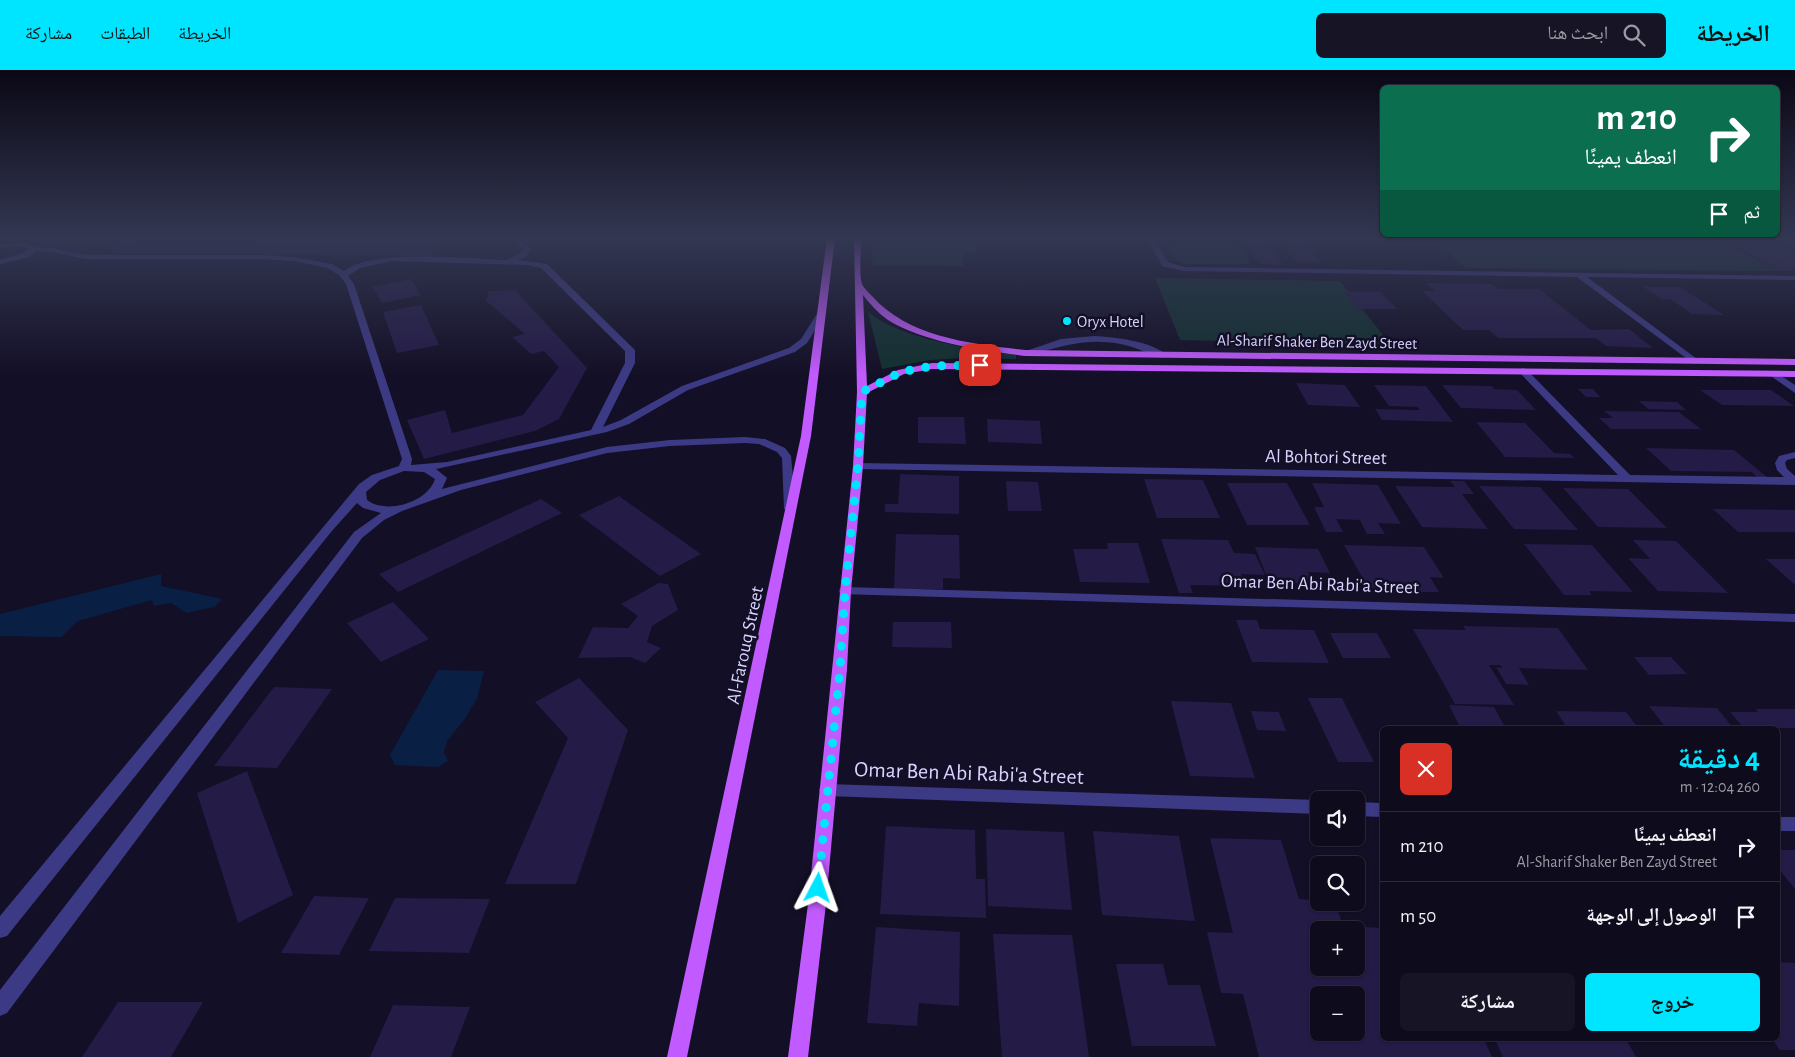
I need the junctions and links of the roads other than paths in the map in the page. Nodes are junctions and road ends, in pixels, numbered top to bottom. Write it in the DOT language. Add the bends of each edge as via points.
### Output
graph roads {
  1 [pos="350,284"];
  2 [pos="562,284"];
  3 [pos="825,284"];
  4 [pos="1590,284"];
  5 [pos="858,285"];
  6 [pos="821,314"];
  7 [pos="1025,353"];
  8 [pos="1162,354"];
  9 [pos="1354,357"];
  10 [pos="1694,360"];
  11 [pos="1795,362"];
  12 [pos="1366,370"];
  13 [pos="1523,371"];
  14 [pos="1774,374"];
  15 [pos="1795,374"];
  16 [pos="1795,390"];
  17 [pos="862,392"];
  18 [pos="595,432"];
  19 [pos="1795,455"];
  20 [pos="858,466"];
  21 [pos="410,468"];
  22 [pos="1628,479"];
  23 [pos="1794,482"];
  24 [pos="359,494"];
  25 [pos="426,499"];
  26 [pos="399,508"];
  27 [pos="790,512"];
  28 [pos="845,591"];
  29 [pos="1789,618"];
  30 [pos="1795,629"];
  31 [pos="827,790"];
  32 [pos="1310,807"];
  33 [pos="1365,809"];
  34 [pos="1380,810"];
  35 [pos="1780,824"];
  36 [pos="1795,824"];
  37 [pos="0,930"];
  38 [pos="0,1006"];
  39 [pos="676,1057"];
  40 [pos="798,1057"];
  1 -- 21 [label="street"];
  2 -- 18 [label="street" via="630,350 630,363"];
  3 -- 6 [label="main road, Al-Farouq Street"];
  4 -- 10 [label="street"];
  5 -- 7 [label="main road, Al-Sharif Shaker Ben Zayd Street" via="881,311 899,322 979,346"];
  5 -- 17 [label="main road"];
  6 -- 18 [label="street" via="804,342 792,350 685,388 626,422"];
  6 -- 27 [label="main road, Al-Farouq Street" via="806,436"];
  7 -- 8 [label="main road, Al-Sharif Shaker Ben Zayd Street"];
  7 -- 8 [label="street" via="1060,341 1101,338 1133,343"];
  8 -- 9 [label="main road, Al-Sharif Shaker Ben Zayd Street"];
  9 -- 10 [label="main road, Al-Sharif Shaker Ben Zayd Street"];
  9 -- 12 [label="main road"];
  10 -- 11 [label="main road, Al-Sharif Shaker Ben Zayd Street"];
  12 -- 13 [label="main road, Al-Sharif Shaker Ben Zayd Street"];
  12 -- 17 [label="main road, Al-Sharif Shaker Ben Zayd Street" via="932,366 901,372"];
  13 -- 14 [label="main road, Al-Sharif Shaker Ben Zayd Street"];
  13 -- 22 [label="street"];
  14 -- 15 [label="main road, Al-Sharif Shaker Ben Zayd Street"];
  14 -- 16 [label="street"];
  17 -- 20 [label="main road"];
  18 -- 21 [label="street" via="447,465"];
  19 -- 23 [label="street" via="1783,458 1780,463 1782,470"];
  20 -- 22 [label="street, Al Bohtori Street"];
  20 -- 28 [label="main road"];
  21 -- 24 [label="street" via="374,478"];
  21 -- 25 [label="street" via="428,469 440,478 440,485"];
  22 -- 23 [label="street, Al Bohtori Street"];
  24 -- 26 [label="street" via="360,500 373,508"];
  24 -- 37 [label="street"];
  25 -- 26 [label="street"];
  25 -- 27 [label="street" via="607,450 745,440 772,444 781,450 786,458"];
  26 -- 38 [label="street" via="358,535"];
  27 -- 39 [label="main road, Al-Farouq Street"];
  28 -- 29 [label="street, Omar Ben Abi Rabi'a Street"];
  28 -- 31 [label="main road"];
  29 -- 30 [label="street"];
  31 -- 32 [label="street, Omar Ben Abi Rabi'a Street"];
  31 -- 40 [label="main road"];
  33 -- 34 [label="street"];
  35 -- 36 [label="street"];
}
